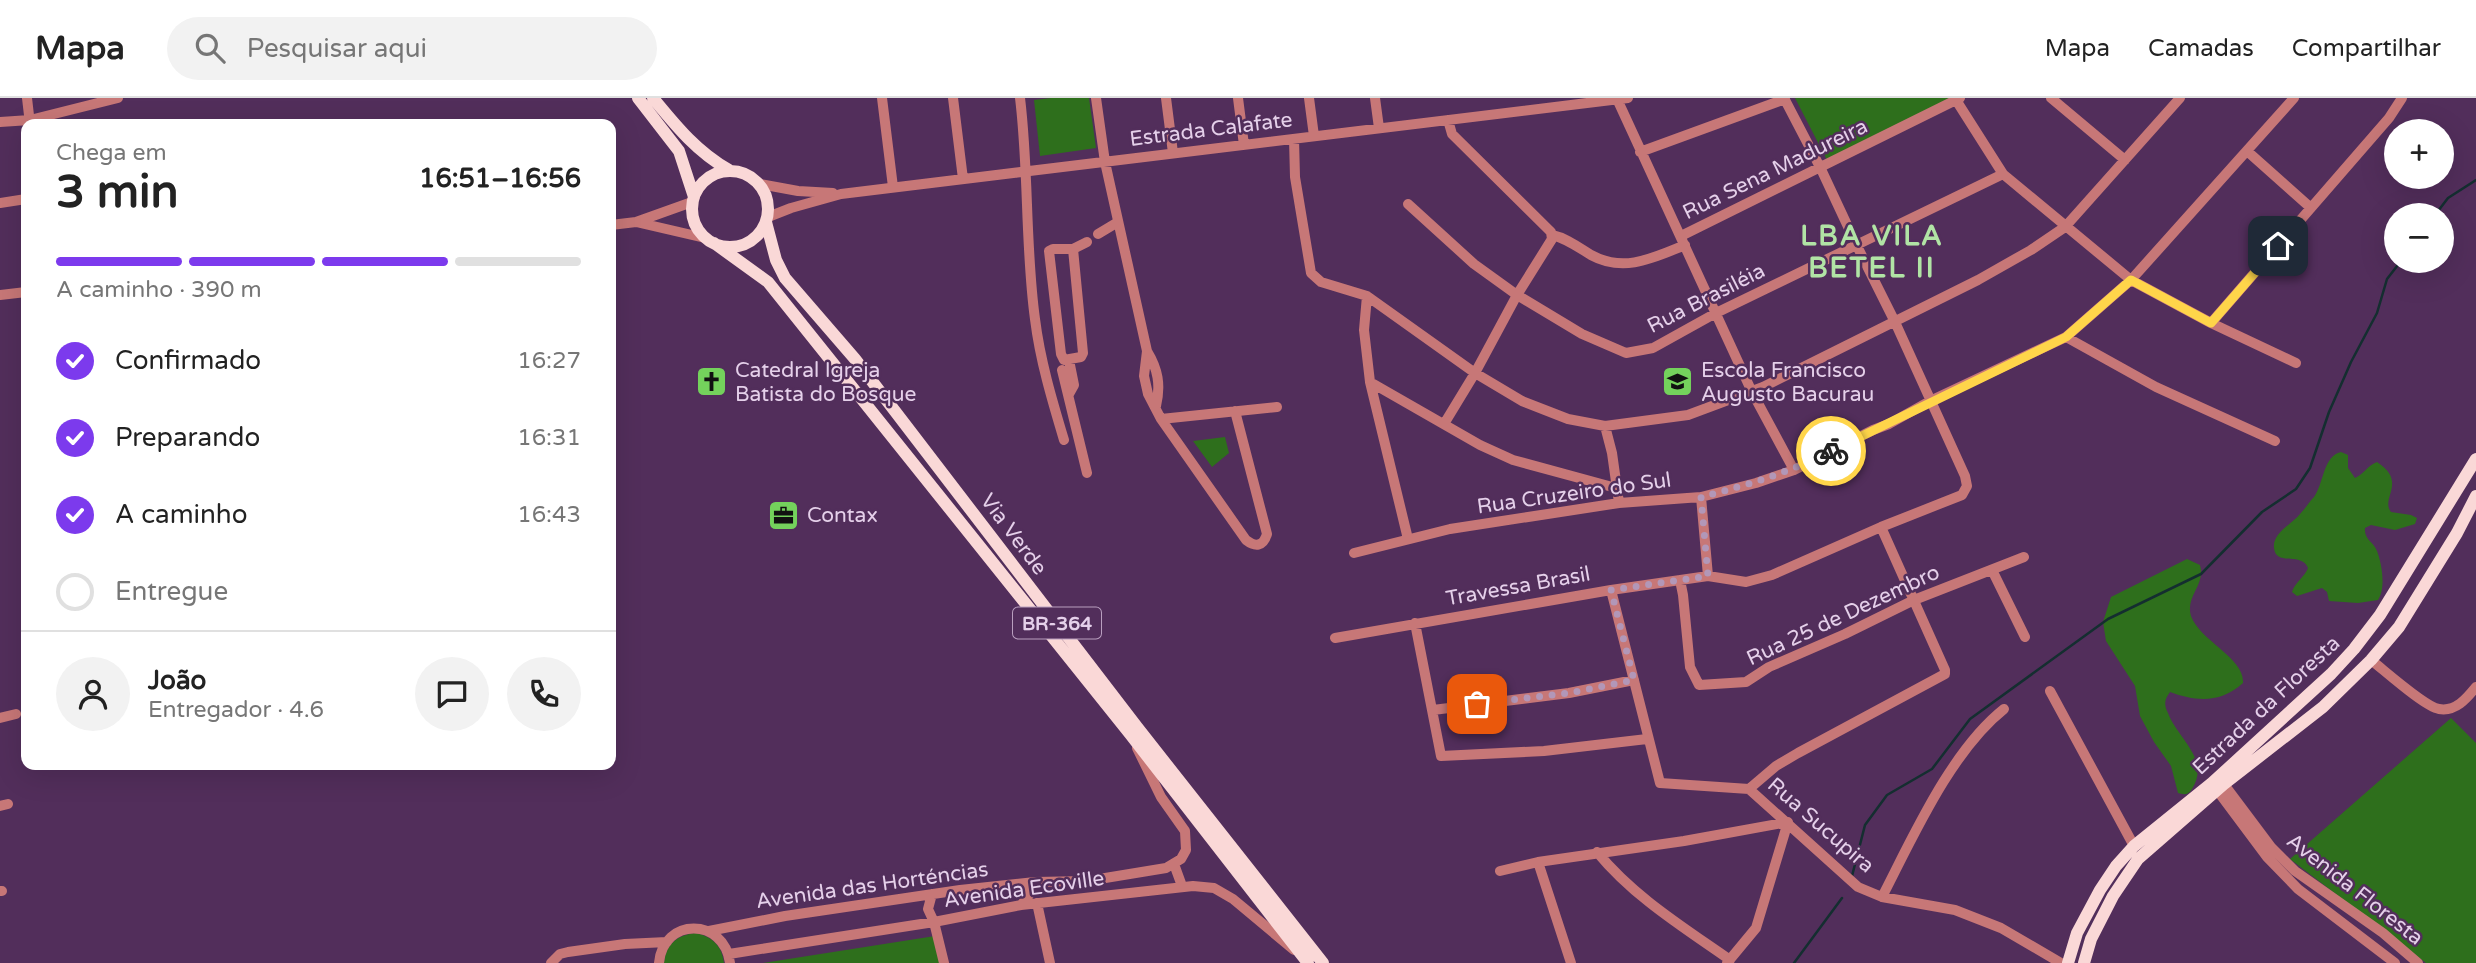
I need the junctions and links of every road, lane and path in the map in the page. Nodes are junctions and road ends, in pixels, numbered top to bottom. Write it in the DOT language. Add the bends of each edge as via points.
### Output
graph roads {
  1 [pos="27,98"];
  2 [pos="118,98"];
  3 [pos="638,98"];
  4 [pos="653,98"];
  5 [pos="882,98"];
  6 [pos="953,98"];
  7 [pos="1020,98"];
  8 [pos="1096,98"];
  9 [pos="1166,98"];
  10 [pos="1238,98"];
  11 [pos="1309,98"];
  12 [pos="1375,98"];
  13 [pos="1517,98"];
  14 [pos="1628,98"];
  15 [pos="2051,98"];
  16 [pos="2180,98"];
  17 [pos="2294,98"];
  18 [pos="2402,98"];
  19 [pos="1617,99"];
  20 [pos="1785,99"];
  21 [pos="1958,99"];
  22 [pos="1590,100"];
  23 [pos="1518,111"];
  24 [pos="30,119"];
  25 [pos="41,119"];
  26 [pos="1448,120"];
  27 [pos="0,122"];
  28 [pos="21,122"];
  29 [pos="670,128"];
  30 [pos="1379,128"];
  31 [pos="1314,136"];
  32 [pos="1294,139"];
  33 [pos="1244,145"];
  34 [pos="2247,151"];
  35 [pos="1640,152"];
  36 [pos="1172,153"];
  37 [pos="2125,160"];
  38 [pos="1105,162"];
  39 [pos="1821,169"];
  40 [pos="729,170"];
  41 [pos="1027,171"];
  42 [pos="2003,174"];
  43 [pos="963,179"];
  44 [pos="760,184"];
  45 [pos="893,187"];
  46 [pos="841,194"];
  47 [pos="21,200"];
  48 [pos="693,200"];
  49 [pos="0,203"];
  50 [pos="1408,204"];
  51 [pos="2311,208"];
  52 [pos="767,220"];
  53 [pos="636,222"];
  54 [pos="1118,222"];
  55 [pos="616,224"];
  56 [pos="2065,227"];
  57 [pos="1098,234"];
  58 [pos="1552,235"];
  59 [pos="710,240"];
  60 [pos="1683,241"];
  61 [pos="1087,242"];
  62 [pos="1857,246"];
  63 [pos="1073,249"];
  64 [pos="2131,280"];
  65 [pos="21,293"];
  66 [pos="0,295"];
  67 [pos="1517,295"];
  68 [pos="1367,296"];
  69 [pos="1716,313"];
  70 [pos="1895,322"];
  71 [pos="2211,323"];
  72 [pos="2066,337"];
  73 [pos="1069,360"];
  74 [pos="2296,363"];
  75 [pos="1062,370"];
  76 [pos="1475,373"];
  77 [pos="1370,382"];
  78 [pos="1752,391"];
  79 [pos="1069,394"];
  80 [pos="1930,401"];
  81 [pos="1277,407"];
  82 [pos="1235,411"];
  83 [pos="1161,419"];
  84 [pos="1444,424"];
  85 [pos="1605,426"];
  86 [pos="1063,440"];
  87 [pos="2275,441"];
  88 [pos="2476,459"];
  89 [pos="1794,470"];
  90 [pos="1087,473"];
  91 [pos="1616,488"];
  92 [pos="2476,496"];
  93 [pos="1701,497"];
  94 [pos="1619,503"];
  95 [pos="1881,527"];
  96 [pos="1408,539"];
  97 [pos="1354,553"];
  98 [pos="2024,556"];
  99 [pos="1992,570"];
  100 [pos="1708,576"];
  101 [pos="2404,577"];
  102 [pos="1680,580"];
  103 [pos="2423,588"];
  104 [pos="1611,590"];
  105 [pos="1914,600"];
  106 [pos="2380,615"];
  107 [pos="1416,623"];
  108 [pos="2399,627"];
  109 [pos="2025,637"];
  110 [pos="1335,638"];
  111 [pos="2371,660"];
  112 [pos="1634,680"];
  113 [pos="2476,687"];
  114 [pos="2050,691"];
  115 [pos="2004,709"];
  116 [pos="1433,710"];
  117 [pos="16,714"];
  118 [pos="0,718"];
  119 [pos="1130,734"];
  120 [pos="1647,738"];
  121 [pos="2218,784"];
  122 [pos="1749,789"];
  123 [pos="1788,822"];
  124 [pos="2134,846"];
  125 [pos="1597,852"];
  126 [pos="1538,862"];
  127 [pos="1174,864"];
  128 [pos="1500,871"];
  129 [pos="1125,875"];
  130 [pos="1026,883"];
  131 [pos="1182,886"];
  132 [pos="932,894"];
  133 [pos="1128,894"];
  134 [pos="1882,897"];
  135 [pos="1037,903"];
  136 [pos="1021,905"];
  137 [pos="934,922"];
  138 [pos="709,931"];
  139 [pos="667,942"];
  140 [pos="730,958"];
  141 [pos="1305,960"];
  142 [pos="552,961"];
  143 [pos="1729,961"];
  144 [pos="659,963"];
  145 [pos="944,963"];
  146 [pos="1050,963"];
  147 [pos="1323,963"];
  148 [pos="1571,963"];
  149 [pos="2061,963"];
  150 [pos="2068,963"];
  151 [pos="2084,963"];
  152 [pos="2395,963"];
  153 [pos="2418,963"];
  1 -- 24 [label="street"];
  2 -- 25 [label="street"];
  3 -- 29 [label="main road"];
  4 -- 29 [label="main road"];
  5 -- 45 [label="street"];
  6 -- 43 [label="street"];
  7 -- 41 [label="street"];
  8 -- 38 [label="street"];
  9 -- 36 [label="street"];
  10 -- 33 [label="street"];
  11 -- 31 [label="street"];
  12 -- 30 [label="street"];
  13 -- 23 [label="street"];
  14 -- 19 [label="street, Estrada Calafate"];
  15 -- 37 [label="street"];
  16 -- 37 [label="street"];
  17 -- 34 [label="street, Rua Cruzeiro do Sul"];
  18 -- 51 [label="street"];
  19 -- 22 [label="street, Estrada Calafate"];
  19 -- 35 [label="street"];
  20 -- 35 [label="street"];
  20 -- 39 [label="street"];
  21 -- 39 [label="street, Rua Sena Madureira"];
  21 -- 42 [label="street"];
  22 -- 23 [label="street, Estrada Calafate"];
  23 -- 26 [label="street, Estrada Calafate"];
  26 -- 30 [label="street, Estrada Calafate"];
  26 -- 58 [label="street, Rua Sena Madureira" via="1452,134"];
  27 -- 28 [label="street"];
  29 -- 40 [label="main road"];
  29 -- 48 [label="main road"];
  30 -- 31 [label="street, Estrada Calafate"];
  31 -- 32 [label="street, Estrada Calafate"];
  32 -- 33 [label="street, Estrada Calafate"];
  32 -- 68 [label="street" via="1295,177 1311,273 1321,282"];
  33 -- 36 [label="street, Estrada Calafate"];
  34 -- 51 [label="street"];
  34 -- 64 [label="street, Rua Cruzeiro do Sul"];
  35 -- 60 [label="street"];
  36 -- 38 [label="street, Estrada Calafate"];
  37 -- 56 [label="street"];
  38 -- 41 [label="street, Estrada Calafate"];
  38 -- 54 [label="street"];
  39 -- 60 [label="street, Rua Sena Madureira"];
  39 -- 62 [label="street"];
  40 -- 44 [label="main road" via="751,176"];
  40 -- 48 [label="main road" via="707,178"];
  41 -- 43 [label="street, Estrada Calafate"];
  41 -- 86 [label="street" via="1035,320"];
  42 -- 56 [label="street"];
  42 -- 62 [label="street, Rua Brasiléia"];
  43 -- 45 [label="street, Estrada Calafate"];
  44 -- 46 [label="street, Estrada Calafate"];
  44 -- 52 [label="main road, BR-364" via="769,205"];
  45 -- 46 [label="street, Estrada Calafate"];
  46 -- 52 [label="street, Estrada Calafate"];
  47 -- 49 [label="street"];
  48 -- 53 [label="street"];
  48 -- 59 [label="main road" via="694,222"];
  50 -- 67 [label="street, Rua Brasiléia" via="1474,264"];
  51 -- 71 [label="street"];
  52 -- 59 [label="main road" via="760,233 739,246 726,247"];
  52 -- 147 [label="main road, Via Verde / BR-364" via="785,278 863,370"];
  53 -- 55 [label="street"];
  53 -- 59 [label="street"];
  54 -- 57 [label="street"];
  54 -- 83 [label="street" via="1147,351 1144,376"];
  56 -- 64 [label="street"];
  56 -- 70 [label="street" via="2017,258"];
  58 -- 60 [label="street, Rua Sena Madureira" via="1599,260 1618,264 1643,262"];
  58 -- 67 [label="street" via="1548,249"];
  59 -- 119 [label="main road, Via Verde / BR-364" via="768,282"];
  60 -- 69 [label="street"];
  61 -- 63 [label="street"];
  62 -- 69 [label="street, Rua Brasiléia"];
  62 -- 70 [label="street"];
  63 -- 73 [label="street" via="1083,354"];
  63 -- 73 [label="street" via="1049,251 1061,354"];
  64 -- 71 [label="street"];
  64 -- 72 [label="street, Rua Cruzeiro do Sul"];
  65 -- 66 [label="street"];
  67 -- 69 [label="street, Rua Brasiléia" via="1582,334 1626,353 1653,348"];
  67 -- 76 [label="street"];
  68 -- 76 [label="street"];
  68 -- 77 [label="street" via="1364,330"];
  69 -- 78 [label="street"];
  70 -- 78 [label="street"];
  70 -- 80 [label="street"];
  71 -- 74 [label="street"];
  72 -- 80 [label="street, Rua Cruzeiro do Sul"];
  72 -- 87 [label="street" via="2156,387"];
  73 -- 79 [label="street" via="1074,385"];
  75 -- 79 [label="street"];
  76 -- 84 [label="street"];
  76 -- 85 [label="street" via="1522,401 1567,419"];
  77 -- 84 [label="street"];
  77 -- 96 [label="street"];
  78 -- 85 [label="street" via="1688,415"];
  78 -- 89 [label="street"];
  79 -- 90 [label="street"];
  80 -- 89 [label="street, Rua Cruzeiro do Sul"];
  80 -- 95 [label="street, Travessa Brasil" via="1967,486 1962,495"];
  81 -- 82 [label="street"];
  82 -- 83 [label="street"];
  82 -- 83 [label="street" via="1267,534 1260,545 1246,540"];
  84 -- 91 [label="street" via="1513,460"];
  85 -- 91 [label="street"];
  88 -- 101 [label="main road, Estrada da Floresta"];
  89 -- 93 [label="street, Rua Cruzeiro do Sul"];
  91 -- 94 [label="street"];
  92 -- 103 [label="main road, Estrada da Floresta"];
  93 -- 94 [label="street, Rua Cruzeiro do Sul"];
  93 -- 100 [label="street"];
  94 -- 96 [label="street, Rua Cruzeiro do Sul"];
  95 -- 100 [label="street, Travessa Brasil" via="1772,575 1746,582"];
  95 -- 105 [label="street"];
  96 -- 97 [label="street, Rua Cruzeiro do Sul"];
  98 -- 99 [label="street, Rua 25 de Dezembro"];
  99 -- 105 [label="street, Rua 25 de Dezembro"];
  99 -- 109 [label="street"];
  100 -- 102 [label="street, Travessa Brasil"];
  101 -- 103 [label="main road" via="2409,587"];
  101 -- 106 [label="main road, Estrada da Floresta"];
  102 -- 104 [label="street, Travessa Brasil"];
  102 -- 105 [label="street, Rua 25 de Dezembro" via="1690,667 1699,685 1746,682"];
  103 -- 108 [label="main road, Estrada da Floresta"];
  104 -- 107 [label="street, Travessa Brasil"];
  104 -- 112 [label="street"];
  105 -- 122 [label="street" via="1945,670 1941,677 1798,753"];
  106 -- 108 [label="main road" via="2393,614"];
  106 -- 121 [label="main road, Estrada da Floresta" via="2331,674"];
  107 -- 110 [label="street, Travessa Brasil"];
  107 -- 116 [label="street"];
  108 -- 111 [label="main road, Estrada da Floresta"];
  111 -- 113 [label="street" via="2439,709 2455,707"];
  111 -- 121 [label="main road, Estrada da Floresta" via="2323,707"];
  112 -- 116 [label="street"];
  112 -- 120 [label="street"];
  114 -- 124 [label="street"];
  115 -- 134 [label="street" via="1984,725 1926,810"];
  116 -- 120 [label="street" via="1441,756 1544,751"];
  117 -- 118 [label="street"];
  119 -- 127 [label="street, Via Verde" via="1161,797 1185,831 1186,850"];
  119 -- 141 [label="main road, Via Verde / BR-364"];
  120 -- 122 [label="street" via="1660,783"];
  121 -- 124 [label="main road, Estrada da Floresta"];
  121 -- 151 [label="main road, Estrada da Floresta" via="2126,875"];
  121 -- 152 [label="street, Avenida Floresta" via="2266,857 2298,889"];
  121 -- 153 [label="street, Avenida Floresta" via="2295,871"];
  122 -- 123 [label="street, Rua Sucupira"];
  123 -- 125 [label="street"];
  123 -- 134 [label="street, Rua Sucupira" via="1858,887"];
  123 -- 143 [label="street" via="1756,928"];
  124 -- 150 [label="main road, Estrada da Floresta" via="2100,890 2077,933"];
  125 -- 126 [label="street"];
  125 -- 143 [label="street" via="1639,895"];
  126 -- 128 [label="street"];
  126 -- 148 [label="street"];
  127 -- 129 [label="street, Avenida das Horténcias"];
  127 -- 131 [label="street"];
  129 -- 130 [label="street, Avenida das Horténcias"];
  129 -- 133 [label="street"];
  130 -- 132 [label="street, Avenida das Horténcias"];
  130 -- 136 [label="street" via="1030,895"];
  131 -- 133 [label="street, Avenida Ecoville"];
  131 -- 141 [label="street, Avenida Ecoville" via="1224,893"];
  132 -- 137 [label="street" via="928,909"];
  132 -- 138 [label="street, Avenida das Horténcias"];
  133 -- 135 [label="street, Avenida Ecoville"];
  134 -- 149 [label="street, Rua Sucupira" via="1955,911 2001,928"];
  135 -- 136 [label="street, Avenida Ecoville"];
  135 -- 146 [label="street"];
  136 -- 137 [label="street, Avenida Ecoville"];
  137 -- 140 [label="street, Avenida Ecoville"];
  137 -- 145 [label="street"];
  138 -- 139 [label="street, Avenida das Horténcias" via="686,929"];
  138 -- 140 [label="street" via="718,936"];
  139 -- 142 [label="street" via="568,952"];
  139 -- 144 [label="street"];
}
